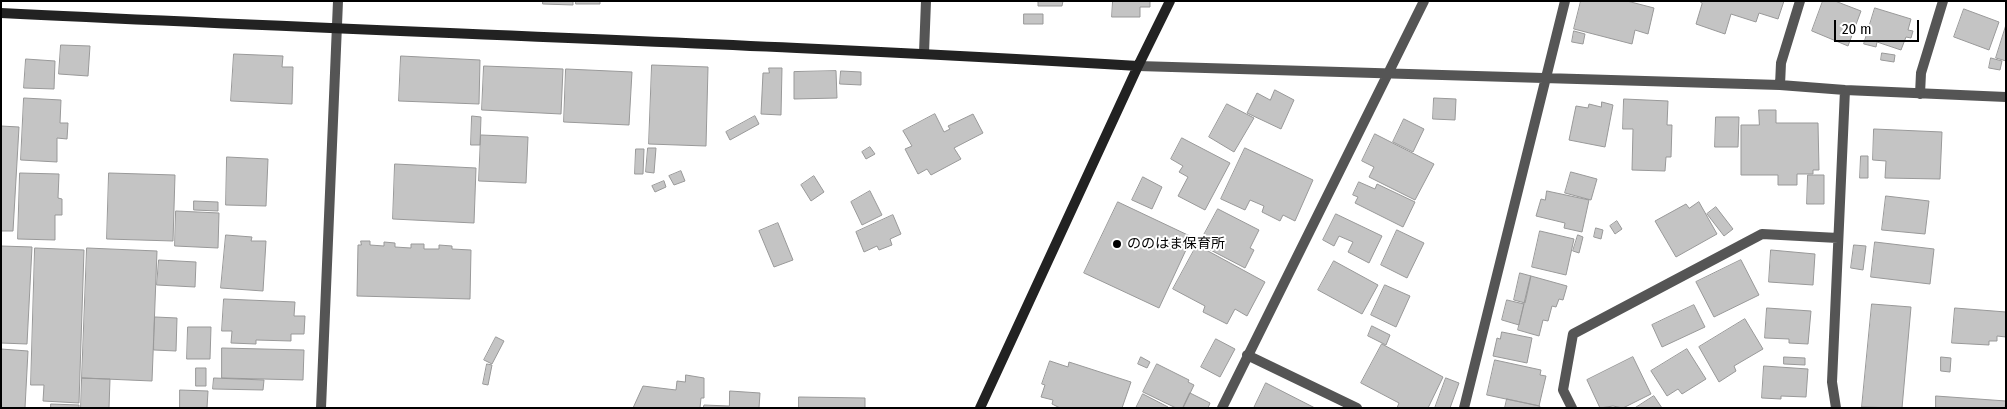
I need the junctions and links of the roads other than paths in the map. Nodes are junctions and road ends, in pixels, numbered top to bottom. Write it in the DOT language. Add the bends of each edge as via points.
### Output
graph roads {
  1 [pos="338,1"];
  2 [pos="926,1"];
  3 [pos="1170,1"];
  4 [pos="1424,1"];
  5 [pos="1565,1"];
  6 [pos="1800,1"];
  7 [pos="1942,1"];
  8 [pos="1,13"];
  9 [pos="337,30"];
  10 [pos="924,53"];
  11 [pos="1138,66"];
  12 [pos="1389,74"];
  13 [pos="1545,79"];
  14 [pos="1780,84"];
  15 [pos="1845,90"];
  16 [pos="1920,94"];
  17 [pos="2006,97"];
  18 [pos="1838,238"];
  19 [pos="1247,355"];
  20 [pos="321,408"];
  21 [pos="980,408"];
  22 [pos="1222,408"];
  23 [pos="1357,408"];
  24 [pos="1464,408"];
  25 [pos="1572,408"];
  26 [pos="1836,408"];
  1 -- 9 [label="street"];
  2 -- 10 [label="street"];
  3 -- 11 [label="street"];
  4 -- 12 [label="street"];
  5 -- 13 [label="street"];
  6 -- 14 [label="street" via="1781,63"];
  7 -- 16 [label="street" via="1921,73"];
  8 -- 9 [label="street"];
  9 -- 10 [label="street"];
  9 -- 20 [label="street"];
  10 -- 11 [label="street"];
  11 -- 12 [label="street"];
  11 -- 21 [label="street"];
  12 -- 13 [label="street"];
  12 -- 19 [label="street"];
  13 -- 14 [label="street"];
  13 -- 24 [label="street"];
  14 -- 15 [label="street"];
  15 -- 16 [label="street"];
  15 -- 18 [label="street"];
  16 -- 17 [label="street"];
  18 -- 25 [label="street" via="1762,234 1573,334 1563,390"];
  18 -- 26 [label="street" via="1832,382"];
  19 -- 22 [label="street"];
  19 -- 23 [label="street"];
}
